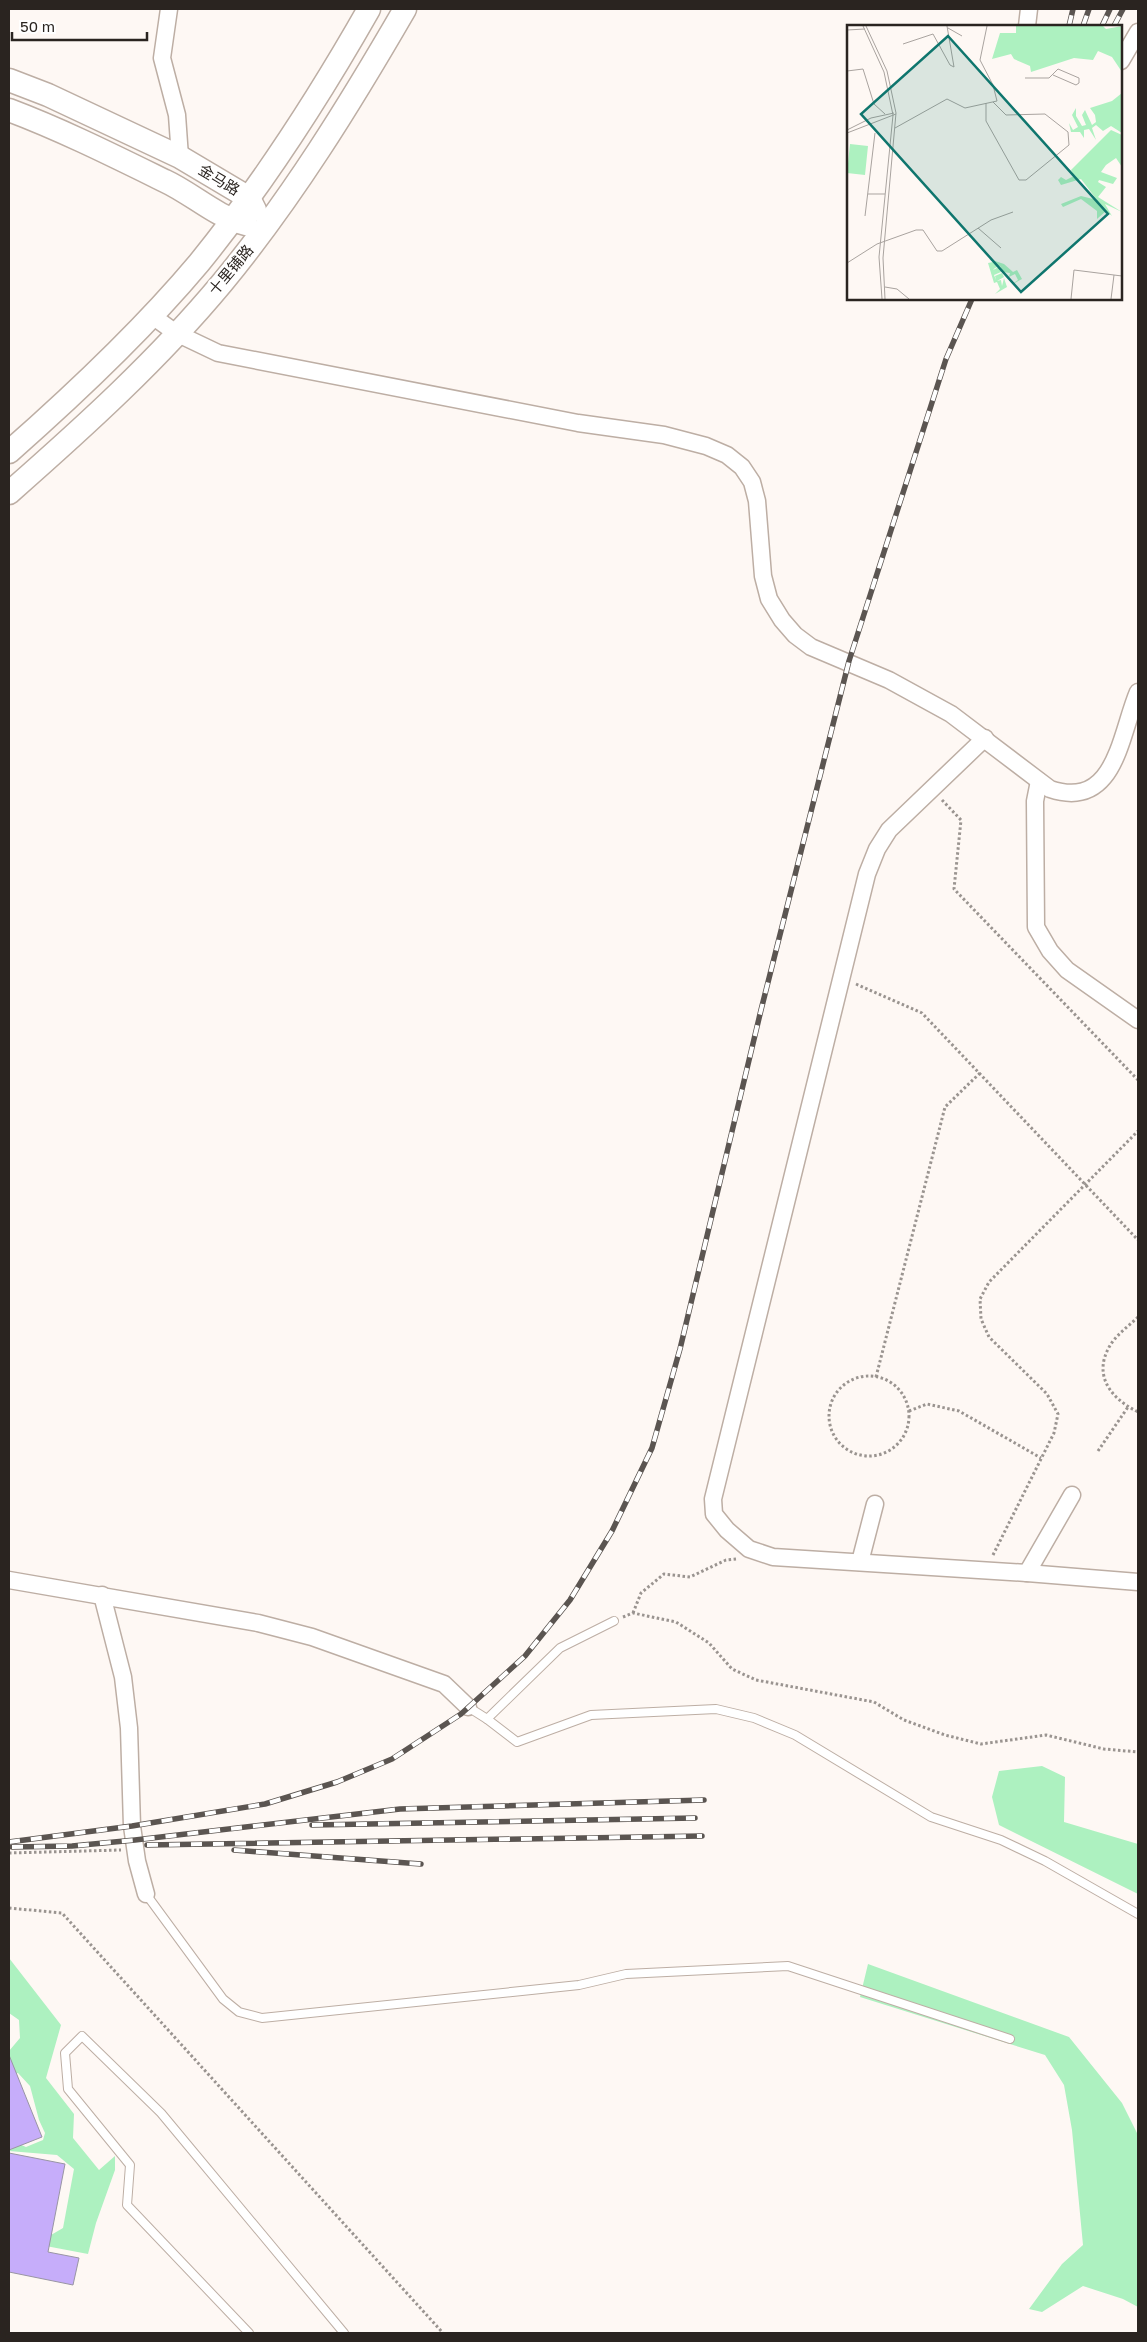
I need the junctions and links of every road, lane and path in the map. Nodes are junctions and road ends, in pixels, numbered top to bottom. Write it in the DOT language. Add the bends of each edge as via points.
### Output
graph roads {
  1 [pos="169,9"];
  2 [pos="369,9"];
  3 [pos="405,9"];
  4 [pos="1029,9"];
  5 [pos="1027,25"];
  6 [pos="1138,32"];
  7 [pos="1122,59"];
  8 [pos="9,80"];
  9 [pos="9,110"];
  10 [pos="180,157"];
  11 [pos="249,198"];
  12 [pos="232,221"];
  13 [pos="265,228"];
  14 [pos="151,315"];
  15 [pos="176,333"];
  16 [pos="9,452"];
  17 [pos="9,493"];
  18 [pos="1138,692"];
  19 [pos="984,738"];
  20 [pos="1039,781"];
  21 [pos="930,788"];
  22 [pos="842,977"];
  23 [pos="1138,1020"];
  24 [pos="980,1073"];
  25 [pos="1138,1080"];
  26 [pos="1138,1130"];
  27 [pos="1085,1184"];
  28 [pos="1138,1240"];
  29 [pos="1138,1317"];
  30 [pos="876,1377"];
  31 [pos="1128,1407"];
  32 [pos="909,1411"];
  33 [pos="1138,1412"];
  34 [pos="1098,1451"];
  35 [pos="1041,1458"];
  36 [pos="1072,1495"];
  37 [pos="875,1504"];
  38 [pos="749,1549"];
  39 [pos="860,1562"];
  40 [pos="986,1570"];
  41 [pos="1027,1573"];
  42 [pos="9,1580"];
  43 [pos="1138,1582"];
  44 [pos="102,1595"];
  45 [pos="633,1613"];
  46 [pos="614,1621"];
  47 [pos="468,1707"];
  48 [pos="487,1719"];
  49 [pos="1138,1752"];
  50 [pos="136,1850"];
  51 [pos="9,1853"];
  52 [pos="146,1894"];
  53 [pos="9,1908"];
  54 [pos="1138,1914"];
  55 [pos="1010,2040"];
  56 [pos="249,2333"];
  57 [pos="344,2333"];
  58 [pos="443,2333"];
  1 -- 10 [label="street" via="162,58 177,115"];
  2 -- 11 [label="main road, 十里铺路" via="308,110"];
  3 -- 13 [label="main road, 十里铺路" via="368,73"];
  4 -- 5 [label="street"];
  6 -- 7 [label="street"];
  8 -- 10 [label="main road, 金马路"];
  9 -- 12 [label="main road, 金马路" via="167,182"];
  10 -- 11 [label="main road, 金马路"];
  11 -- 12 [label="main road, 十里铺路"];
  11 -- 13 [label="main road, 金马路"];
  12 -- 13 [label="main road, 金马路"];
  12 -- 14 [label="main road, 十里铺路"];
  13 -- 15 [label="main road, 十里铺路" via="221,284"];
  14 -- 15 [label="street"];
  14 -- 16 [label="main road, 十里铺路" via="80,388"];
  15 -- 17 [label="main road, 十里铺路" via="101,410"];
  15 -- 19 [label="street" via="218,353 578,423 664,436 706,446 727,455 742,467 752,482 757,502 763,576 769,599 795,635 827,655 849,661 890,680 951,714"];
  18 -- 20 [label="street" via="1115,763 1098,784 1090,789 1061,793"];
  19 -- 20 [label="street"];
  19 -- 21 [label="street"];
  20 -- 23 [label="street" via="1035,801 1036,927 1050,951 1067,970"];
  21 -- 22 [label="street" via="888,830 877,849 867,874"];
  21 -- 25 [label="path" via="961,820 954,889"];
  22 -- 24 [label="path" via="922,1013"];
  22 -- 38 [label="street" via="713,1499 714,1514"];
  24 -- 27 [label="path"];
  24 -- 30 [label="path" via="945,1107"];
  26 -- 27 [label="path"];
  27 -- 28 [label="path"];
  27 -- 35 [label="path" via="989,1282 980,1299 981,1319 989,1337 1047,1394 1058,1414 1054,1433"];
  29 -- 31 [label="path" via="1114,1341 1105,1357 1102,1372 1109,1389"];
  30 -- 32 [label="path" via="898,1389"];
  30 -- 32 [label="path" via="862,1376 839,1390 829,1415 831,1429 838,1441 861,1455 874,1456 886,1452 904,1436"];
  31 -- 33 [label="path"];
  31 -- 34 [label="path"];
  32 -- 35 [label="path" via="928,1404 959,1411"];
  35 -- 40 [label="path"];
  36 -- 41 [label="street"];
  37 -- 39 [label="street"];
  38 -- 39 [label="street" via="774,1557"];
  38 -- 45 [label="path" via="737,1559 726,1560 690,1577 664,1574 641,1593"];
  39 -- 40 [label="street"];
  40 -- 41 [label="street"];
  41 -- 43 [label="street"];
  42 -- 44 [label="street"];
  44 -- 47 [label="street" via="258,1623 312,1637 444,1684"];
  44 -- 50 [label="street" via="123,1677"];
  45 -- 46 [label="path"];
  45 -- 49 [label="path" via="676,1622 709,1643 732,1669 756,1680 874,1702 904,1720 945,1735 981,1744 1046,1736 1104,1749"];
  46 -- 48 [label="lane" via="560,1648"];
  47 -- 48 [label="lane"];
  48 -- 54 [label="lane" via="517,1742 591,1715 716,1709 754,1718 795,1735 931,1817 1001,1840"];
  50 -- 51 [label="path"];
  50 -- 52 [label="street"];
  52 -- 55 [label="lane" via="223,1999 239,2012 262,2018 579,1985 626,1974 788,1966"];
  53 -- 58 [label="path" via="62,1913"];
  56 -- 57 [label="lane" via="127,2205 130,2165 68,2090 65,2054 82,2036 161,2112"];
}
